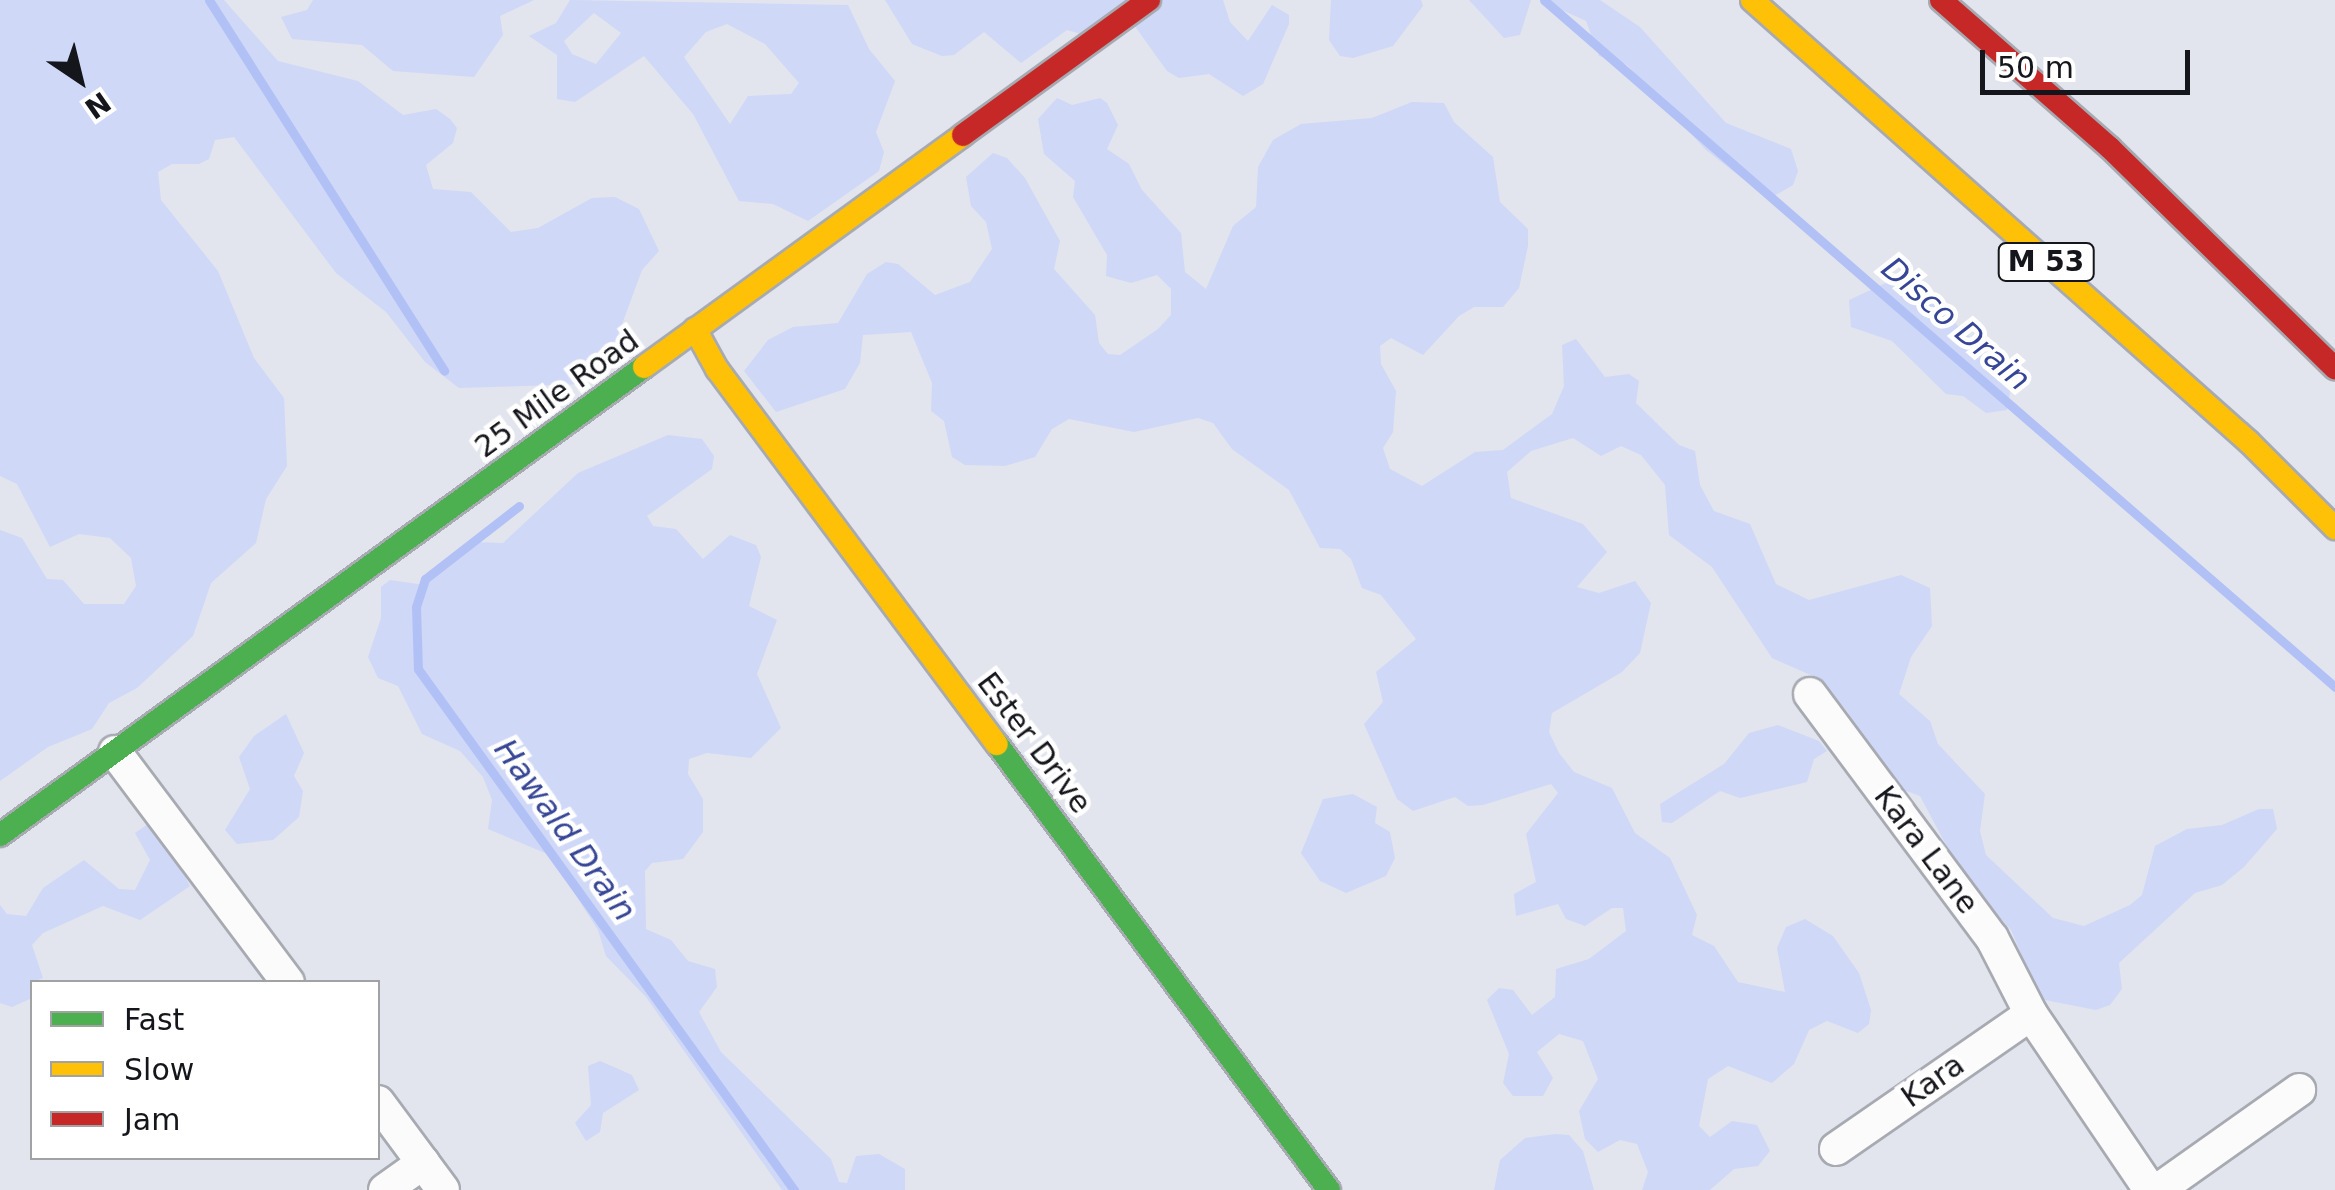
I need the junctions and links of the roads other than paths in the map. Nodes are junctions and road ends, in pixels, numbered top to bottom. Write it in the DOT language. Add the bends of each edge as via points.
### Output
graph roads {
  1 [pos="1148,0"];
  2 [pos="1752,0"];
  3 [pos="1941,0"];
  4 [pos="695,330"];
  5 [pos="2335,368"];
  6 [pos="2335,528"];
  7 [pos="1810,694"];
  8 [pos="115,752"];
  9 [pos="0,834"];
  10 [pos="286,980"];
  11 [pos="2030,1014"];
  12 [pos="2298,1090"];
  13 [pos="380,1105"];
  14 [pos="1836,1148"];
  15 [pos="423,1163"];
  16 [pos="385,1190"];
  17 [pos="443,1190"];
  18 [pos="1329,1190"];
  19 [pos="2154,1190"];
  1 -- 4 [label="main road, 25 Mile Road"];
  2 -- 6 [label="main road, M 53" via="2249,442"];
  3 -- 5 [label="main road" via="2110,148"];
  4 -- 8 [label="main road, 25 Mile Road"];
  4 -- 18 [label="main road, Ester Drive" via="717,369"];
  7 -- 11 [label="street, Kara Lane" via="1992,938"];
  8 -- 9 [label="main road, 25 Mile Road"];
  8 -- 10 [label="street"];
  11 -- 14 [label="street, Kara"];
  11 -- 19 [label="street, Kara Lane"];
  12 -- 19 [label="street"];
  13 -- 15 [label="street"];
  15 -- 16 [label="street"];
  15 -- 17 [label="street"];
}
